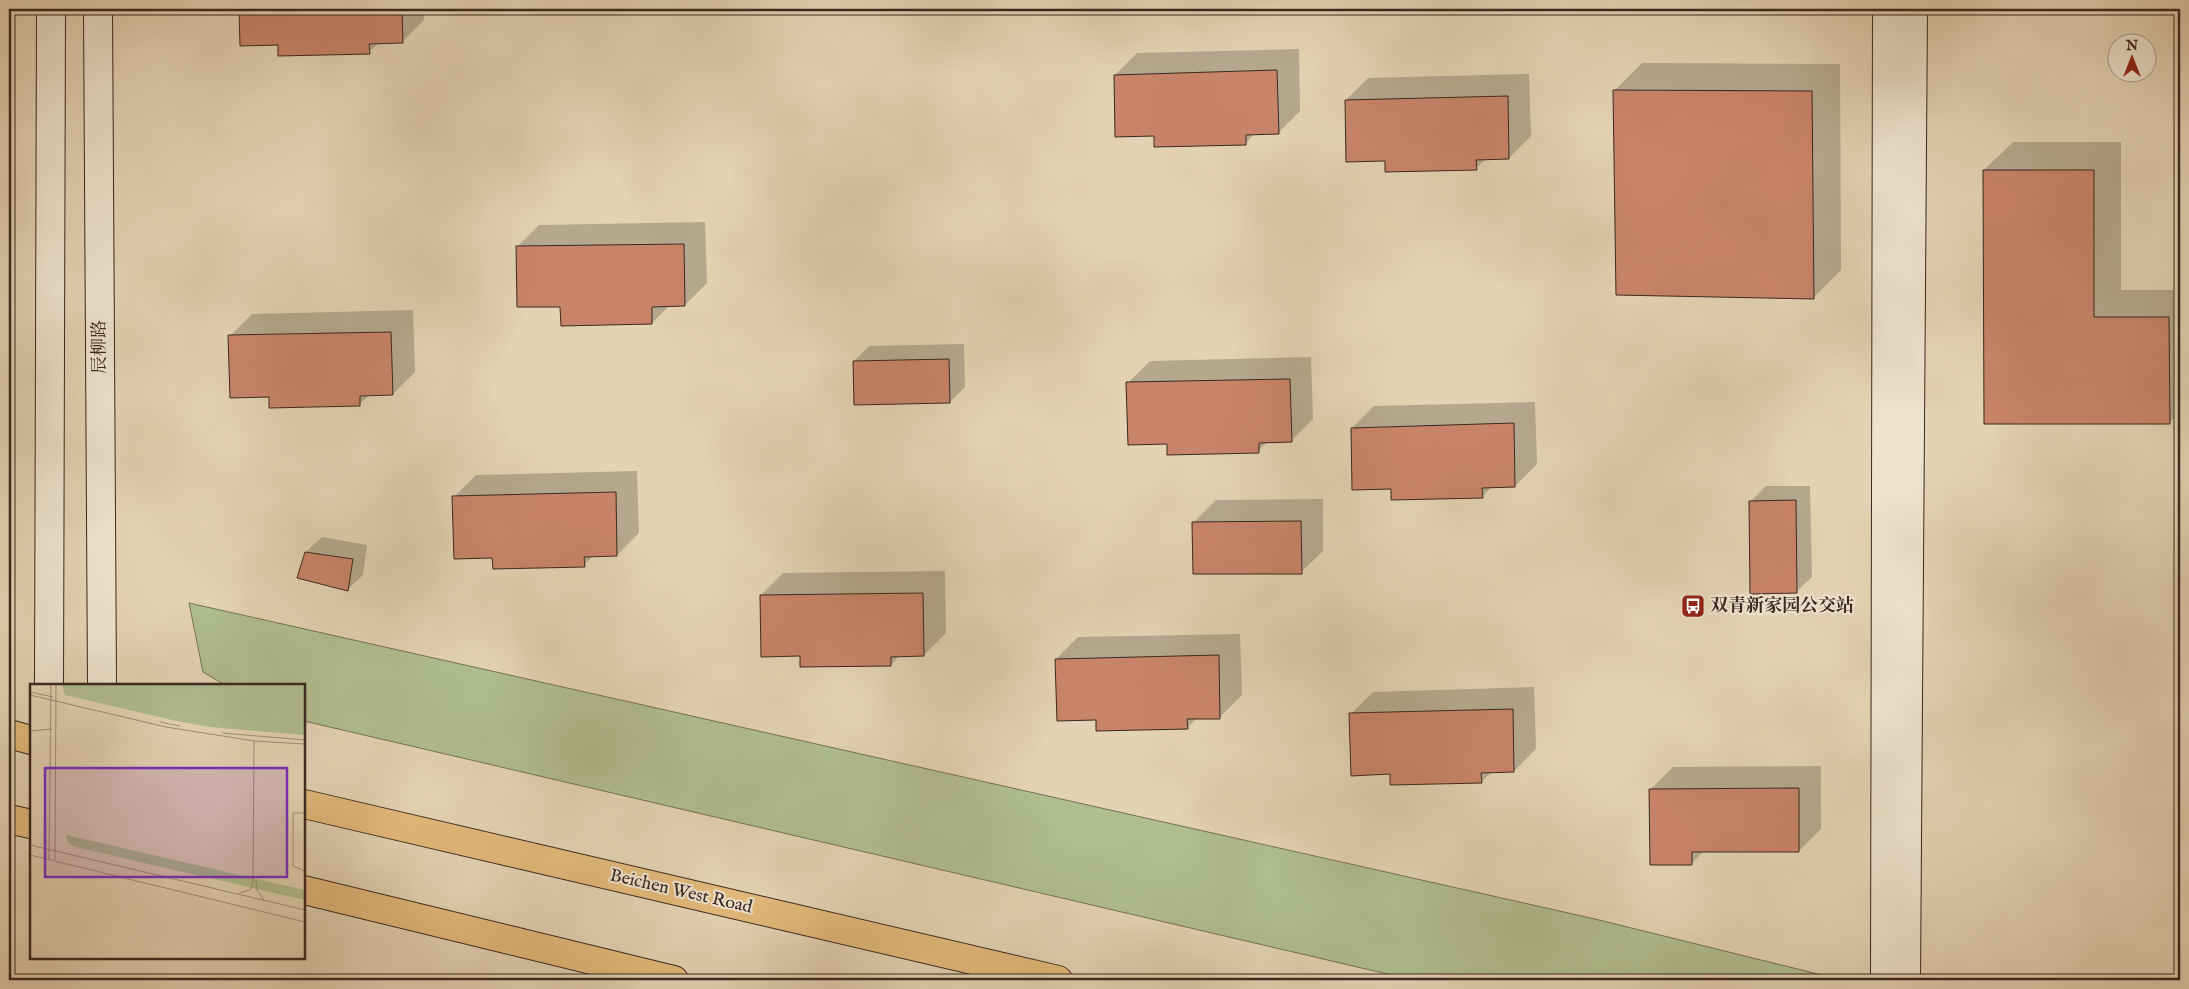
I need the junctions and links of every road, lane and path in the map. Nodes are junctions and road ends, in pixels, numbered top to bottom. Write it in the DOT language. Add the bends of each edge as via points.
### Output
graph roads {
  1 [pos="51,9"];
  2 [pos="98,9"];
  3 [pos="1887,9"];
  4 [pos="1913,9"];
  5 [pos="49,684"];
  6 [pos="102,684"];
  7 [pos="9,734"];
  8 [pos="30,740"];
  9 [pos="305,804"];
  10 [pos="305,890"];
  11 [pos="674,980"];
  12 [pos="1058,980"];
  13 [pos="1884,980"];
  14 [pos="1906,980"];
  1 -- 5 [label="street"];
  2 -- 6 [label="street, 辰柳路"];
  3 -- 13 [label="street"];
  4 -- 14 [label="street"];
  7 -- 8 [label="main road"];
  9 -- 12 [label="main road, Beichen West Road"];
  10 -- 11 [label="main road"];
}
